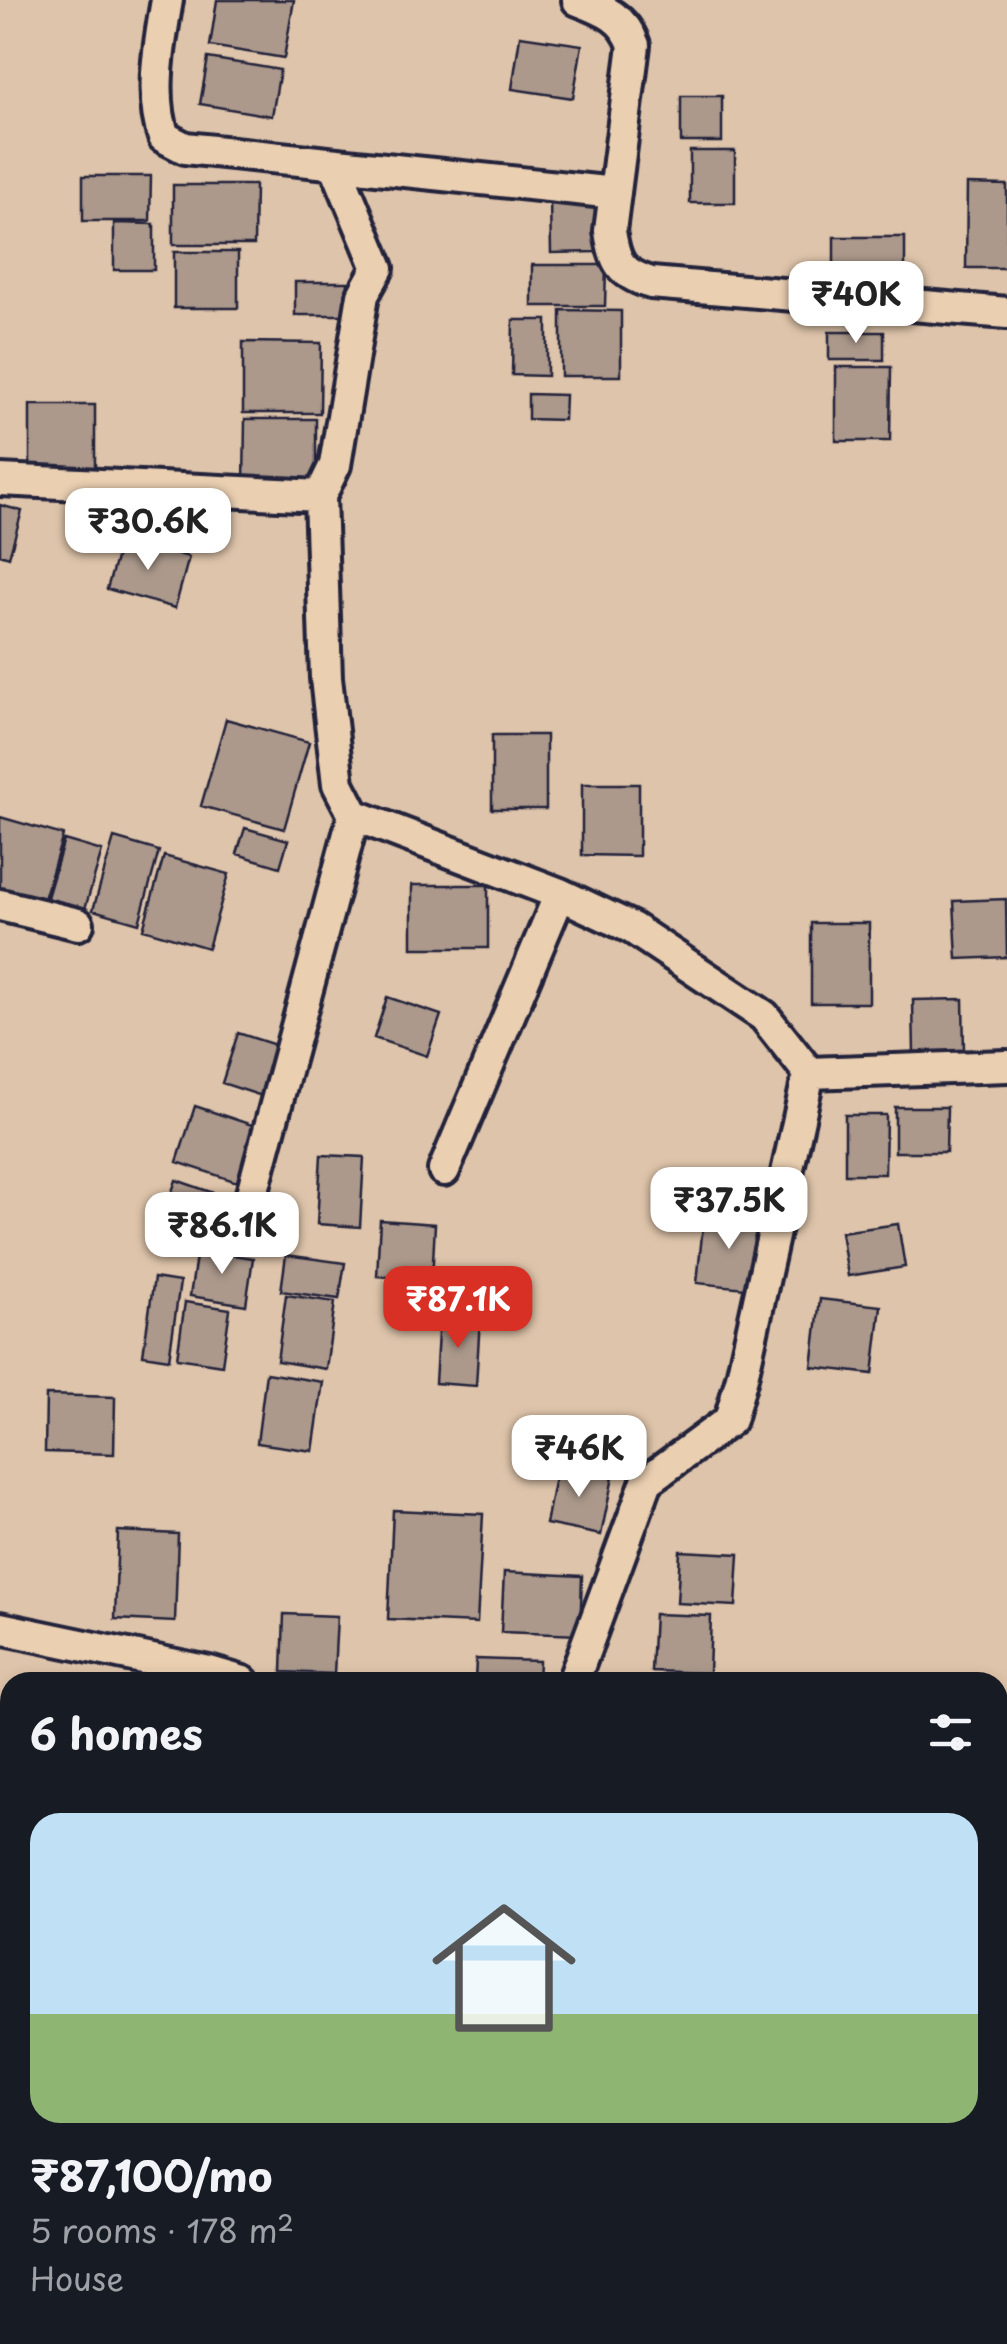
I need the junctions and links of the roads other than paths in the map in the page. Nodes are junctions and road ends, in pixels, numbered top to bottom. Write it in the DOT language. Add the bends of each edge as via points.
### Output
graph roads {
  1 [pos="168,0"];
  2 [pos="578,0"];
  3 [pos="335,164"];
  4 [pos="615,194"];
  5 [pos="1007,312"];
  6 [pos="0,480"];
  7 [pos="320,496"];
  8 [pos="354,815"];
  9 [pos="560,894"];
  10 [pos="0,905"];
  11 [pos="78,924"];
  12 [pos="1007,1066"];
  13 [pos="810,1074"];
  14 [pos="444,1170"];
  15 [pos="246,1216"];
  16 [pos="0,1628"];
  17 [pos="209,1672"];
  18 [pos="577,1672"];
  1 -- 3 [label="street" via="159,63 164,137 185,148"];
  2 -- 4 [label="street" via="610,13 628,28 634,45"];
  3 -- 4 [label="street"];
  3 -- 7 [label="street" via="378,268 363,295 335,465"];
  4 -- 5 [label="street" via="614,258 632,277 651,283"];
  6 -- 7 [label="street"];
  7 -- 8 [label="street" via="326,678 338,784"];
  8 -- 9 [label="street"];
  8 -- 15 [label="street"];
  9 -- 13 [label="street" via="632,928 764,1016"];
  9 -- 14 [label="street"];
  10 -- 11 [label="street"];
  12 -- 13 [label="street"];
  13 -- 18 [label="street" via="730,1420 648,1480"];
  16 -- 17 [label="street"];
}
